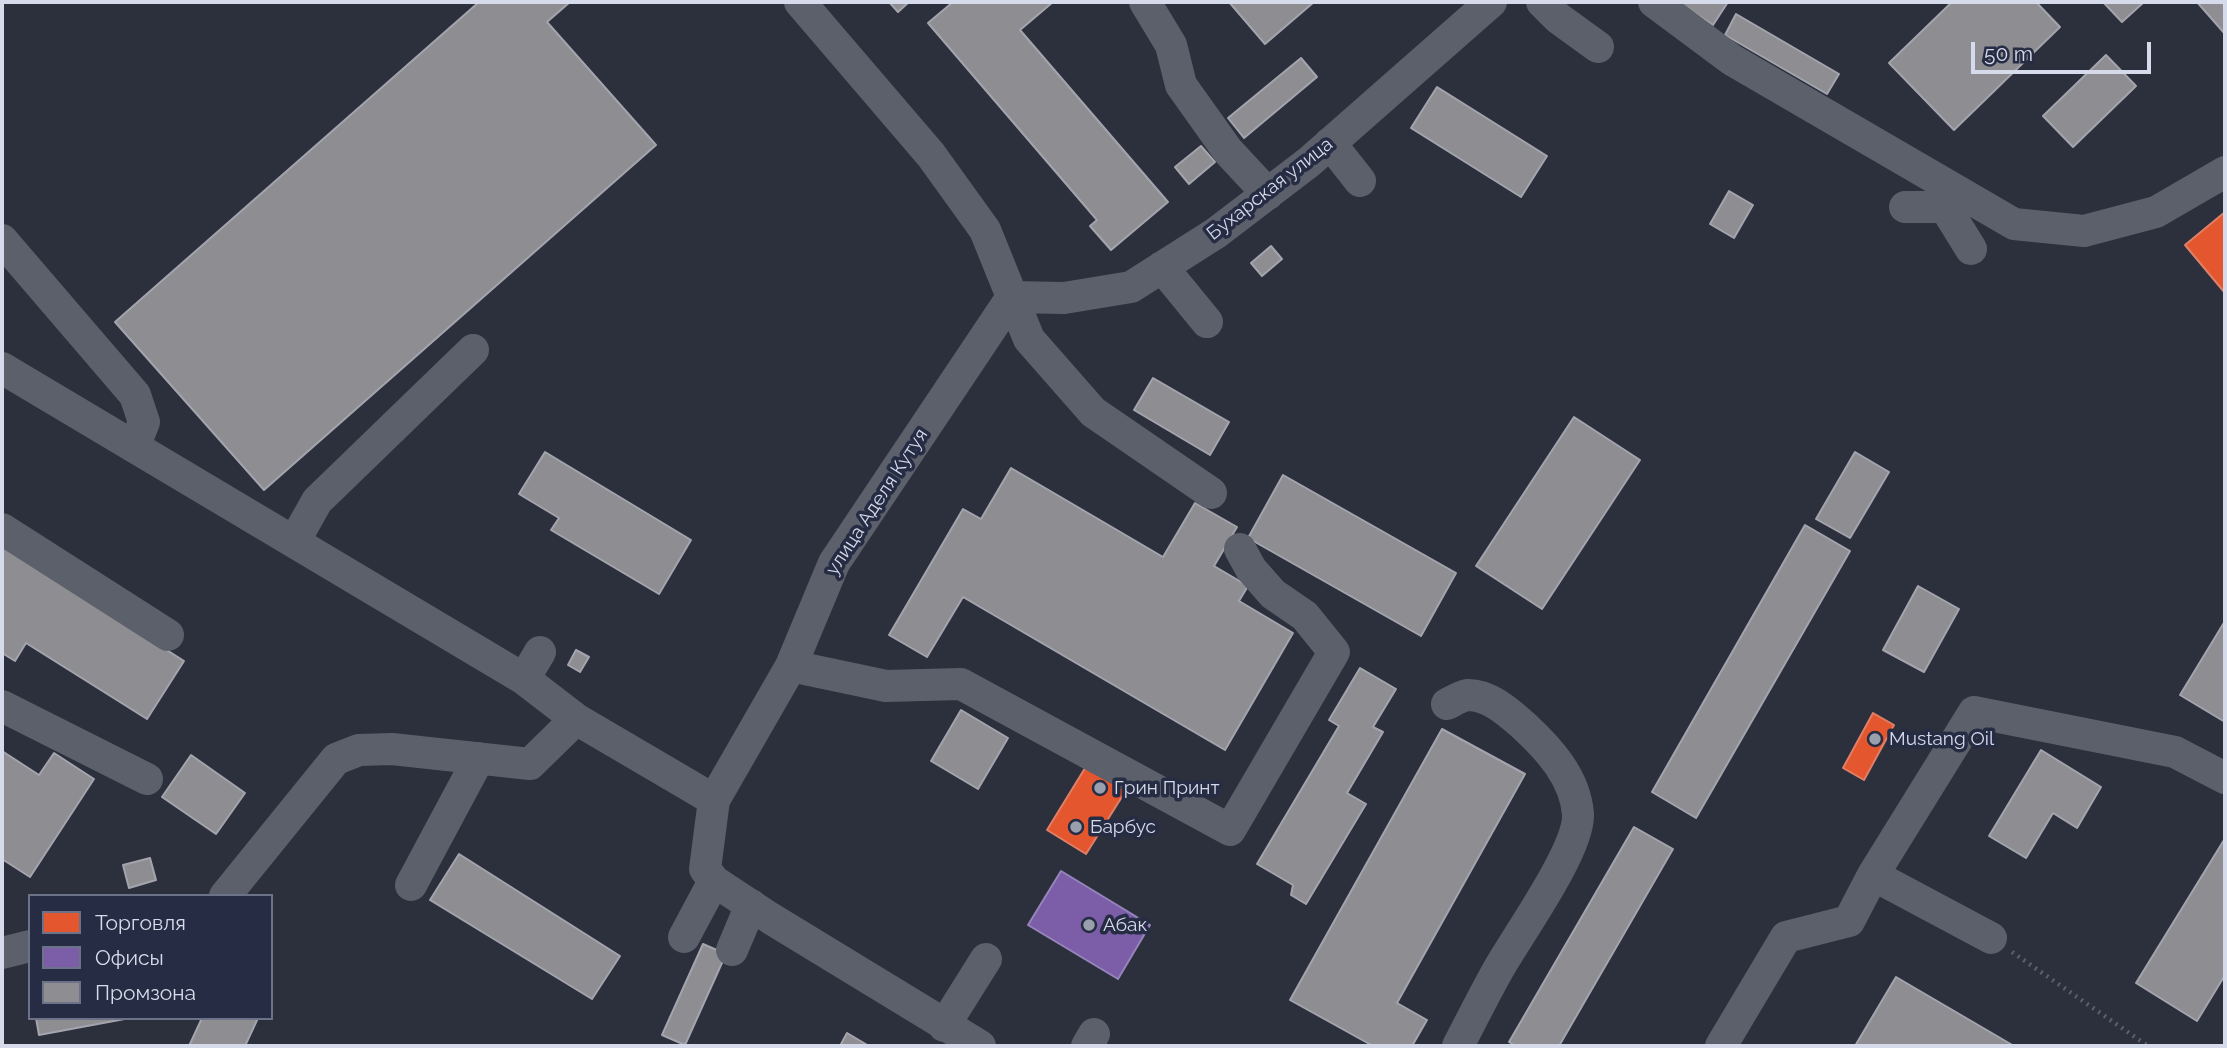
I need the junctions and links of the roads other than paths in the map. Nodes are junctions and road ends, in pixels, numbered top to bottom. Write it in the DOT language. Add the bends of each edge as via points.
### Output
graph roads {
  1 [pos="800,2"];
  2 [pos="1145,2"];
  3 [pos="1542,2"];
  4 [pos="1654,2"];
  5 [pos="1483,4"];
  6 [pos="1598,47"];
  7 [pos="1331,143"];
  8 [pos="2225,172"];
  9 [pos="1360,181"];
  10 [pos="1268,194"];
  11 [pos="1952,200"];
  12 [pos="1905,207"];
  13 [pos="2,240"];
  14 [pos="1971,249"];
  15 [pos="1162,267"];
  16 [pos="1012,297"];
  17 [pos="1208,321"];
  18 [pos="473,350"];
  19 [pos="2,368"];
  20 [pos="134,447"];
  21 [pos="1210,493"];
  22 [pos="2,529"];
  23 [pos="295,542"];
  24 [pos="1240,548"];
  25 [pos="168,635"];
  26 [pos="540,652"];
  27 [pos="791,666"];
  28 [pos="524,679"];
  29 [pos="1447,704"];
  30 [pos="2,706"];
  31 [pos="576,719"];
  32 [pos="479,758"];
  33 [pos="2225,778"];
  34 [pos="148,779"];
  35 [pos="713,800"];
  36 [pos="1874,875"];
  37 [pos="714,881"];
  38 [pos="411,885"];
  39 [pos="227,894"];
  40 [pos="751,905"];
  41 [pos="684,937"];
  42 [pos="1992,938"];
  43 [pos="28,946"];
  44 [pos="732,950"];
  45 [pos="2,953"];
  46 [pos="986,960"];
  47 [pos="958,1038"];
  48 [pos="1458,1046"];
  49 [pos="1721,1046"];
  1 -- 16 [label="street" via="931,155 985,230"];
  2 -- 10 [label="street" via="1171,45 1181,85 1228,151"];
  3 -- 6 [label="street"];
  4 -- 11 [label="street" via="1732,60"];
  5 -- 7 [label="street, Бухарская улица"];
  7 -- 9 [label="street"];
  7 -- 10 [label="street, Бухарская улица"];
  8 -- 11 [label="street" via="2156,212 2084,231 2014,224"];
  10 -- 15 [label="street, Бухарская улица"];
  11 -- 12 [label="street"];
  11 -- 14 [label="street"];
  13 -- 20 [label="street" via="135,395 144,422"];
  15 -- 16 [label="street, Бухарская улица" via="1131,287 1064,298"];
  15 -- 17 [label="street"];
  16 -- 21 [label="street" via="1029,339 1093,412"];
  16 -- 27 [label="street, улица Аделя Кутуя" via="834,563"];
  18 -- 23 [label="street" via="317,501"];
  19 -- 20 [label="street"];
  20 -- 23 [label="street"];
  22 -- 25 [label="street"];
  23 -- 28 [label="street"];
  24 -- 27 [label="street" via="1273,594 1305,616 1334,652 1230,830 961,684 886,686"];
  26 -- 28 [label="street"];
  27 -- 35 [label="street, улица Аделя Кутуя"];
  28 -- 31 [label="street"];
  29 -- 48 [label="street" via="1466,695 1489,700 1510,714 1563,768 1578,817 1568,853"];
  30 -- 34 [label="street"];
  31 -- 32 [label="street" via="530,764"];
  31 -- 35 [label="street"];
  32 -- 38 [label="street"];
  32 -- 39 [label="street" via="359,750 336,760"];
  33 -- 36 [label="street" via="2175,752 1974,712"];
  35 -- 37 [label="street, улица Аделя Кутуя" via="705,869"];
  36 -- 42 [label="street"];
  36 -- 49 [label="street" via="1849,921 1786,937"];
  37 -- 40 [label="street"];
  37 -- 41 [label="street"];
  40 -- 44 [label="street"];
  40 -- 47 [label="street"];
  43 -- 45 [label="street"];
  46 -- 47 [label="street"];
}
